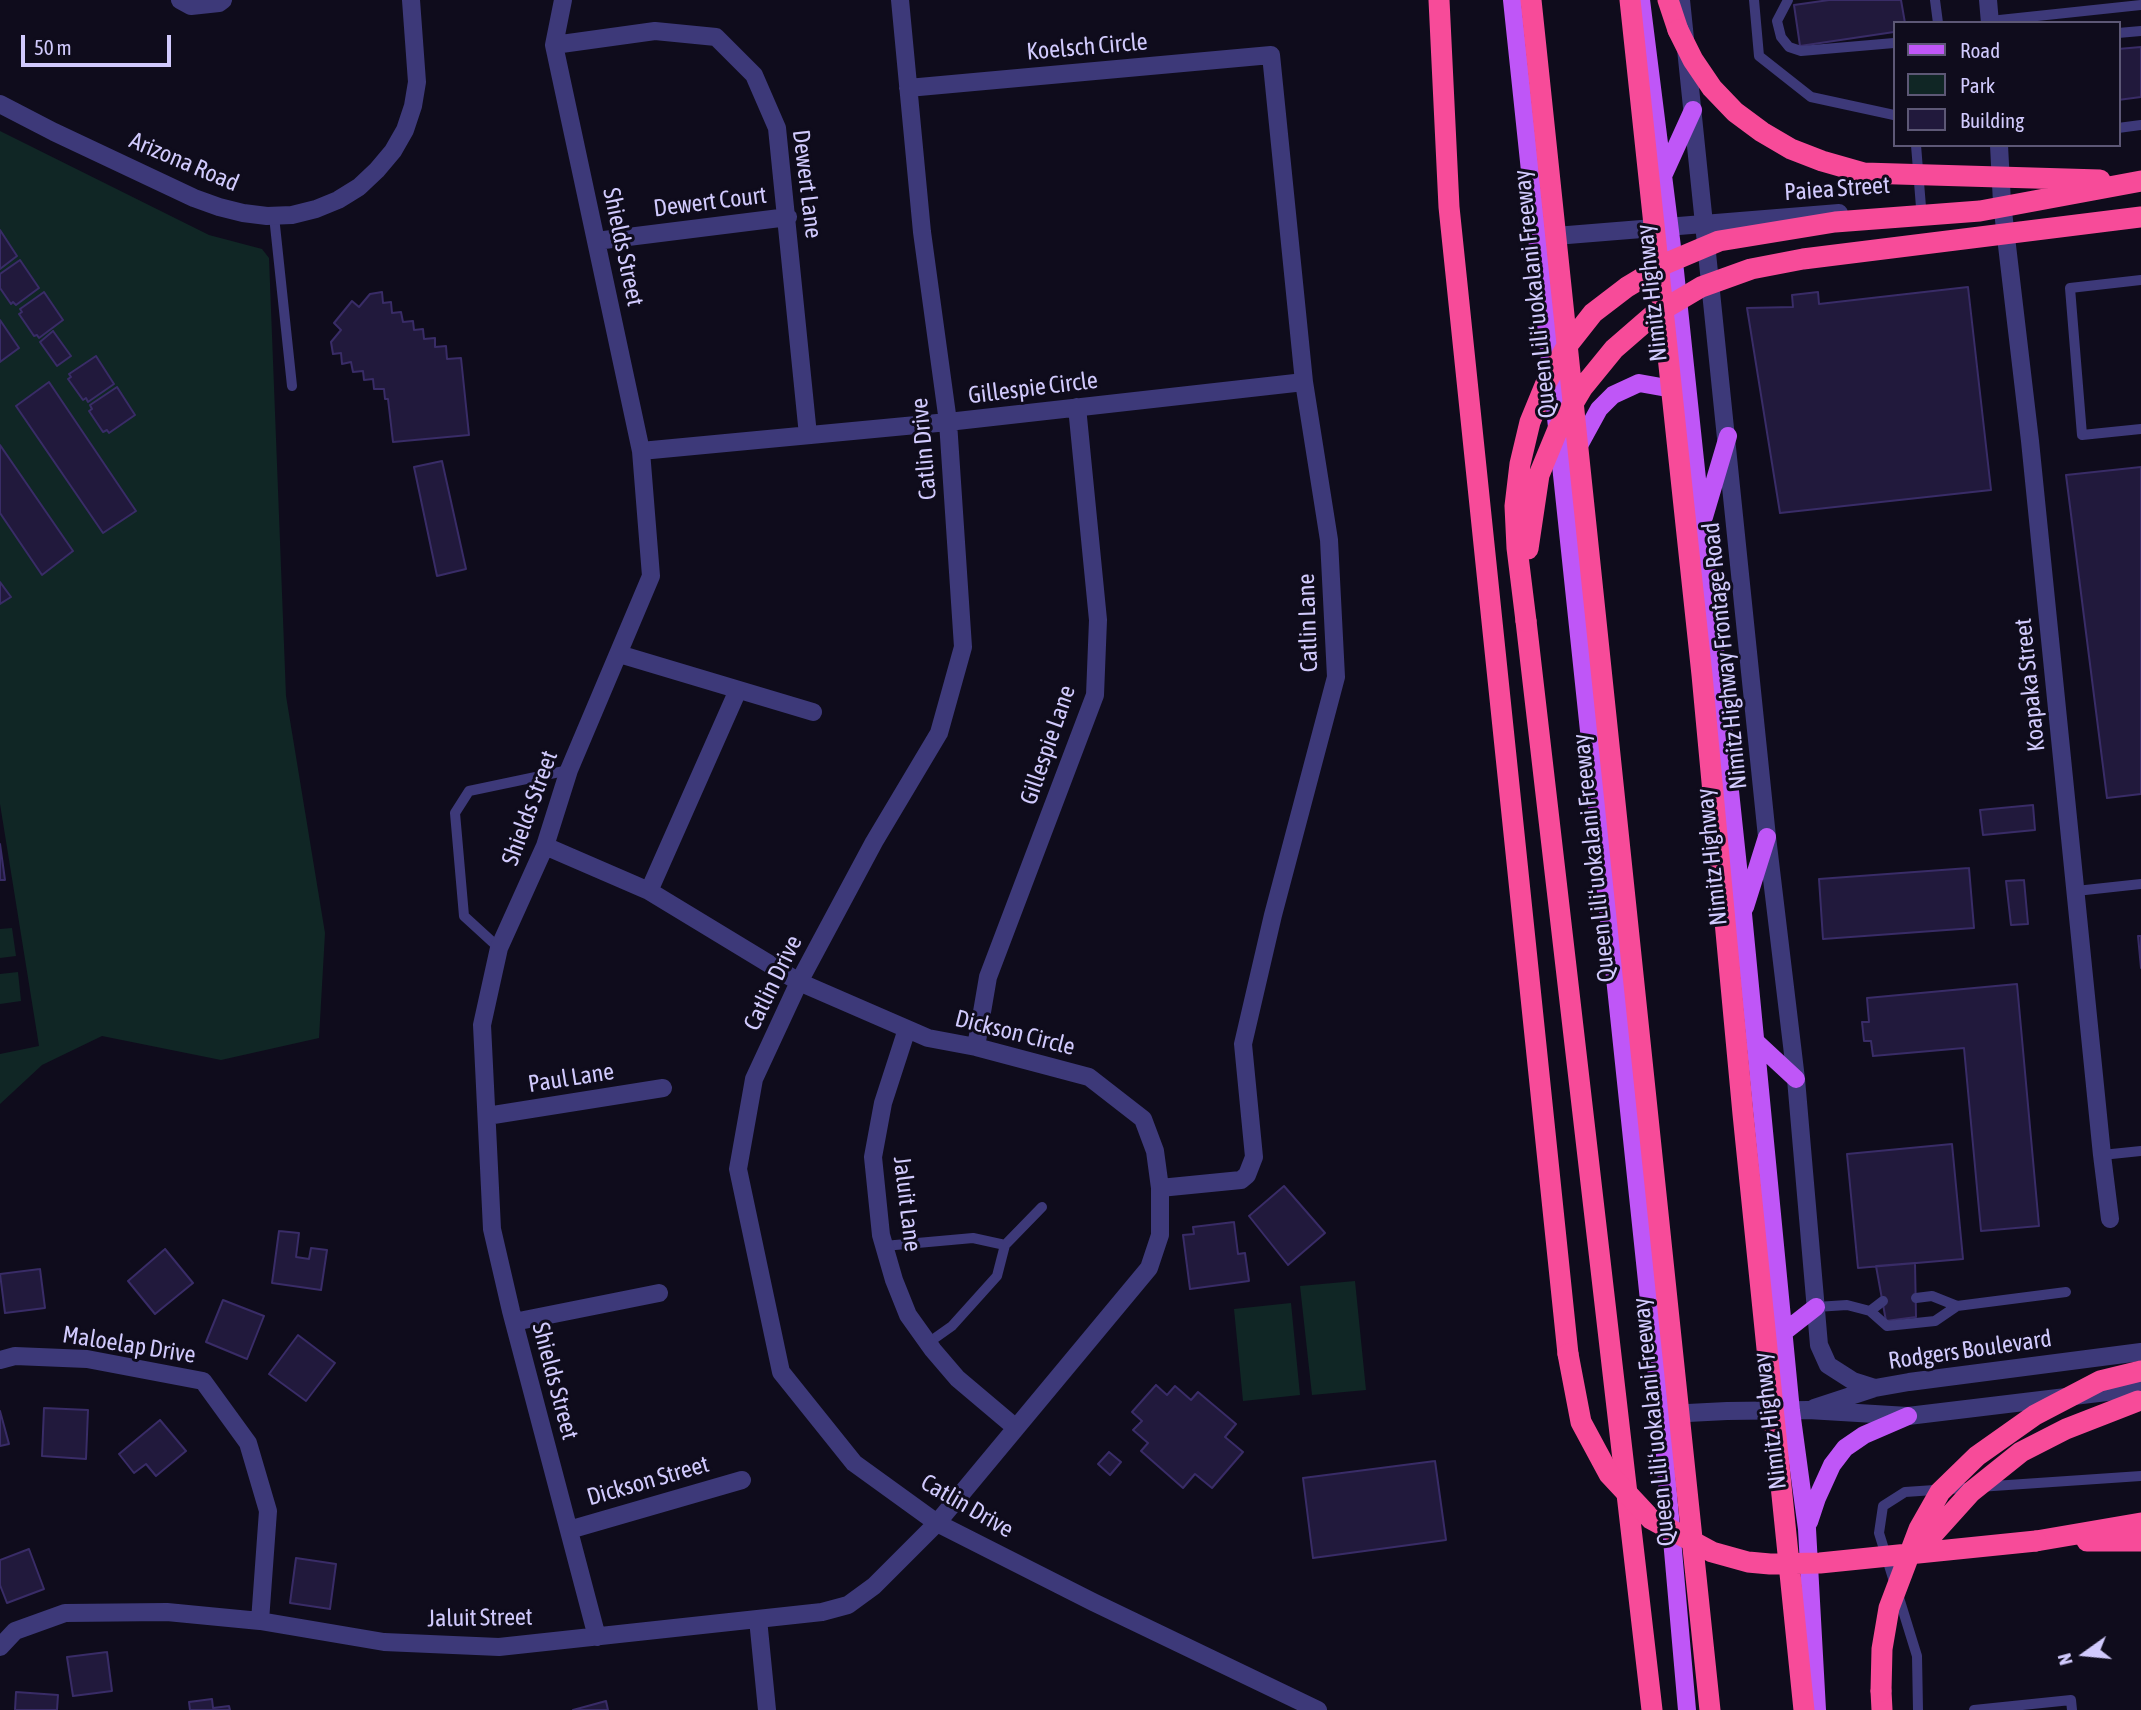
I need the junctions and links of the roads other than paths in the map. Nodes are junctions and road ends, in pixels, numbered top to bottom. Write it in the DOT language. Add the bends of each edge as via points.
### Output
graph roads {
  1 [pos="180,0"];
  2 [pos="223,0"];
  3 [pos="411,0"];
  4 [pos="563,0"];
  5 [pos="900,0"];
  6 [pos="1440,0"];
  7 [pos="1512,0"];
  8 [pos="1531,0"];
  9 [pos="1630,0"];
  10 [pos="1640,0"];
  11 [pos="1668,0"];
  12 [pos="1681,0"];
  13 [pos="1754,0"];
  14 [pos="1788,0"];
  15 [pos="1935,0"];
  16 [pos="1988,0"];
  17 [pos="2141,5"];
  18 [pos="1938,21"];
  19 [pos="1990,21"];
  20 [pos="1999,21"];
  21 [pos="2141,30"];
  22 [pos="2120,33"];
  23 [pos="1892,43"];
  24 [pos="554,45"];
  25 [pos="1271,55"];
  26 [pos="908,88"];
  27 [pos="0,104"];
  28 [pos="1693,110"];
  29 [pos="1892,115"];
  30 [pos="2141,125"];
  31 [pos="2120,128"];
  32 [pos="1916,147"];
  33 [pos="1998,147"];
  34 [pos="1663,176"];
  35 [pos="2141,183"];
  36 [pos="2002,203"];
  37 [pos="1921,207"];
  38 [pos="274,216"];
  39 [pos="788,217"];
  40 [pos="2141,218"];
  41 [pos="1706,222"];
  42 [pos="1670,226"];
  43 [pos="1536,238"];
  44 [pos="596,241"];
  45 [pos="2141,280"];
  46 [pos="1304,382"];
  47 [pos="292,386"];
  48 [pos="1077,407"];
  49 [pos="948,422"];
  50 [pos="2141,429"];
  51 [pos="1692,433"];
  52 [pos="808,435"];
  53 [pos="1728,436"];
  54 [pos="641,451"];
  55 [pos="1562,484"];
  56 [pos="1701,527"];
  57 [pos="1526,621"];
  58 [pos="619,654"];
  59 [pos="738,690"];
  60 [pos="813,712"];
  61 [pos="569,770"];
  62 [pos="1767,837"];
  63 [pos="545,846"];
  64 [pos="2141,884"];
  65 [pos="649,891"];
  66 [pos="2076,891"];
  67 [pos="1743,914"];
  68 [pos="499,948"];
  69 [pos="799,982"];
  70 [pos="906,1029"];
  71 [pos="1755,1041"];
  72 [pos="976,1047"];
  73 [pos="1796,1079"];
  74 [pos="663,1088"];
  75 [pos="487,1116"];
  76 [pos="2141,1151"];
  77 [pos="2102,1156"];
  78 [pos="1160,1188"];
  79 [pos="1042,1208"];
  80 [pos="2110,1219"];
  81 [pos="1005,1245"];
  82 [pos="884,1246"];
  83 [pos="2066,1292"];
  84 [pos="659,1293"];
  85 [pos="1916,1298"];
  86 [pos="1883,1301"];
  87 [pos="1957,1306"];
  88 [pos="1816,1307"];
  89 [pos="1870,1311"];
  90 [pos="514,1322"];
  91 [pos="1784,1332"];
  92 [pos="928,1343"];
  93 [pos="2141,1352"];
  94 [pos="0,1360"];
  95 [pos="2141,1371"];
  96 [pos="1875,1388"];
  97 [pos="2140,1398"];
  98 [pos="1800,1411"];
  99 [pos="1661,1414"];
  100 [pos="1908,1416"];
  101 [pos="1015,1427"];
  102 [pos="2141,1476"];
  103 [pos="741,1480"];
  104 [pos="937,1522"];
  105 [pos="2141,1522"];
  106 [pos="1807,1529"];
  107 [pos="569,1530"];
  108 [pos="2036,1541"];
  109 [pos="2141,1541"];
  110 [pos="1903,1568"];
  111 [pos="758,1619"];
  112 [pos="260,1621"];
  113 [pos="597,1637"];
  114 [pos="0,1647"];
  115 [pos="1812,1707"];
  116 [pos="767,1710"];
  117 [pos="1318,1710"];
  118 [pos="1651,1710"];
  119 [pos="1687,1710"];
  120 [pos="1710,1710"];
  121 [pos="1882,1710"];
  122 [pos="1917,1710"];
  123 [pos="1974,1710"];
  124 [pos="2072,1710"];
  1 -- 2 [label="street" via="191,6"];
  3 -- 38 [label="street, Arizona Road" via="417,82 405,130 393,151 359,187 338,200"];
  4 -- 24 [label="street, Shields Street"];
  5 -- 26 [label="street, Catlin Drive"];
  6 -- 108 [label="highway, bridge" via="1449,207 1568,1354 1581,1422 1609,1474 1651,1519 1712,1552 1748,1562 1820,1563"];
  7 -- 43 [label="main road"];
  8 -- 120 [label="highway, Queen Liliʻuokalani Freeway, bridge"];
  9 -- 115 [label="highway, bridge" via="1743,1114"];
  10 -- 34 [label="main road, Nimitz Highway"];
  11 -- 35 [label="highway, bridge" via="1693,60 1712,88 1762,132 1822,161 1864,173"];
  12 -- 28 [label="street, Nimitz Highway Frontage Road"];
  13 -- 29 [label="lane" via="1759,56 1811,97"];
  14 -- 23 [label="lane" via="1777,21 1789,47 1801,51"];
  15 -- 18 [label="lane"];
  16 -- 19 [label="street"];
  17 -- 20 [label="lane"];
  21 -- 22 [label="lane"];
  24 -- 39 [label="street, Dewert Lane" via="655,31 716,37 754,75 777,128"];
  24 -- 44 [label="street, Shields Street"];
  25 -- 26 [label="street, Koelsch Circle"];
  25 -- 46 [label="street, Catlin Lane"];
  26 -- 49 [label="street, Catlin Drive"];
  27 -- 38 [label="street, Arizona Road" via="194,198 243,213"];
  28 -- 34 [label="main road"];
  28 -- 41 [label="street, Nimitz Highway Frontage Road"];
  30 -- 31 [label="lane"];
  32 -- 37 [label="lane"];
  33 -- 36 [label="street, Koapaka Street"];
  34 -- 42 [label="main road, Nimitz Highway"];
  35 -- 36 [label="street, Paiea Street"];
  35 -- 57 [label="highway, bridge" via="1980,211 1835,222 1719,241 1667,263 1627,287 1593,313 1567,346 1530,422 1515,506"];
  36 -- 37 [label="street, Paiea Street"];
  36 -- 66 [label="street, Koapaka Street"];
  37 -- 41 [label="street, Paiea Street"];
  38 -- 47 [label="lane"];
  39 -- 44 [label="street, Dewert Court"];
  39 -- 52 [label="street, Dewert Lane"];
  40 -- 57 [label="highway, bridge" via="1764,266 1701,287 1652,316 1614,349 1583,387 1558,429 1534,501"];
  41 -- 42 [label="street, Paiea Street"];
  41 -- 53 [label="street, Nimitz Highway Frontage Road"];
  42 -- 43 [label="street, Paiea Street"];
  42 -- 51 [label="main road, Nimitz Highway"];
  43 -- 55 [label="main road"];
  44 -- 54 [label="street, Shields Street"];
  45 -- 50 [label="lane" via="2070,288 2082,435"];
  46 -- 48 [label="street, Gillespie Circle"];
  46 -- 78 [label="street, Catlin Lane" via="1329,540 1336,677 1243,1044 1254,1157 1241,1180"];
  48 -- 49 [label="street, Gillespie Circle"];
  48 -- 72 [label="street, Gillespie Lane" via="1098,620 1095,695 988,977"];
  49 -- 52 [label="street, Gillespie Circle"];
  49 -- 69 [label="street, Catlin Drive" via="963,647 939,733"];
  51 -- 55 [label="main road" via="1678,397 1667,388 1639,383 1613,395 1599,409"];
  51 -- 56 [label="main road, Nimitz Highway"];
  52 -- 54 [label="street, Gillespie Circle"];
  53 -- 56 [label="main road"];
  53 -- 62 [label="street, Nimitz Highway Frontage Road"];
  54 -- 58 [label="street, Shields Street" via="650,576"];
  55 -- 99 [label="main road"];
  56 -- 67 [label="main road, Nimitz Highway"];
  57 -- 118 [label="highway, bridge"];
  58 -- 59 [label="street"];
  58 -- 61 [label="street, Shields Street"];
  59 -- 60 [label="street"];
  59 -- 65 [label="street"];
  61 -- 63 [label="street, Shields Street"];
  61 -- 68 [label="lane" via="469,791 455,813 464,916"];
  62 -- 67 [label="main road"];
  62 -- 73 [label="street, Nimitz Highway Frontage Road"];
  63 -- 65 [label="street, Dickson Circle"];
  63 -- 68 [label="street, Shields Street"];
  64 -- 66 [label="lane"];
  65 -- 69 [label="street, Dickson Circle"];
  66 -- 77 [label="street, Koapaka Street"];
  67 -- 71 [label="main road, Nimitz Highway"];
  68 -- 75 [label="street, Shields Street" via="482,1026"];
  69 -- 70 [label="street, Dickson Circle"];
  69 -- 104 [label="street, Catlin Drive" via="754,1079 738,1168 781,1372 854,1463"];
  70 -- 72 [label="street, Dickson Circle"];
  70 -- 82 [label="street, Jaluit Lane" via="883,1103 873,1157"];
  71 -- 73 [label="main road"];
  71 -- 91 [label="main road, Nimitz Highway"];
  72 -- 78 [label="street, Dickson Circle" via="1089,1077 1143,1119 1155,1150"];
  73 -- 88 [label="street, Nimitz Highway Frontage Road"];
  74 -- 75 [label="street, Paul Lane"];
  75 -- 90 [label="street, Shields Street" via="492,1229"];
  76 -- 77 [label="lane"];
  77 -- 80 [label="street, Koapaka Street"];
  78 -- 101 [label="street, Dickson Circle" via="1160,1235 1149,1268"];
  79 -- 81 [label="lane"];
  81 -- 82 [label="lane" via="973,1238"];
  81 -- 92 [label="lane" via="997,1276 952,1326"];
  82 -- 92 [label="street, Jaluit Lane" via="908,1315"];
  83 -- 87 [label="lane"];
  84 -- 90 [label="street"];
  85 -- 87 [label="lane" via="1932,1296"];
  86 -- 89 [label="lane"];
  87 -- 89 [label="lane" via="1935,1321 1887,1326"];
  88 -- 89 [label="lane" via="1847,1305"];
  88 -- 91 [label="main road"];
  88 -- 96 [label="street, Nimitz Highway Frontage Road" via="1819,1345 1829,1365 1853,1381"];
  90 -- 107 [label="street, Shields Street"];
  91 -- 98 [label="main road, Nimitz Highway"];
  92 -- 101 [label="street, Jaluit Lane" via="957,1378"];
  93 -- 96 [label="street, Rodgers Boulevard"];
  94 -- 112 [label="street, Maloelap Drive" via="15,1356 87,1359 202,1381 248,1443 268,1511"];
  95 -- 110 [label="highway, bridge" via="2100,1381 2035,1415 1977,1456 1940,1492"];
  96 -- 98 [label="street, Rodgers Boulevard"];
  97 -- 100 [label="street, Rodgers Boulevard"];
  97 -- 110 [label="highway, bridge" via="2021,1452 1971,1492"];
  98 -- 99 [label="street, Rodgers Boulevard"];
  98 -- 100 [label="street, Rodgers Boulevard"];
  98 -- 106 [label="main road, Nimitz Highway"];
  99 -- 119 [label="main road"];
  100 -- 106 [label="main road" via="1845,1448 1832,1465"];
  101 -- 104 [label="street, Dickson Circle"];
  102 -- 122 [label="lane" via="1905,1492 1883,1506 1879,1533 1917,1656"];
  103 -- 107 [label="street, Dickson Street"];
  104 -- 111 [label="street, Jaluit Street" via="874,1586 848,1605"];
  104 -- 117 [label="street, Catlin Drive"];
  105 -- 108 [label="highway"];
  106 -- 115 [label="main road, Nimitz Highway"];
  107 -- 113 [label="street, Shields Street"];
  108 -- 109 [label="highway"];
  110 -- 121 [label="highway, bridge" via="1889,1608 1882,1649"];
  111 -- 113 [label="street, Jaluit Street"];
  111 -- 116 [label="street"];
  112 -- 113 [label="street, Jaluit Street" via="384,1642 499,1647"];
  112 -- 114 [label="street, Jaluit Street" via="167,1612 65,1613 15,1631"];
  123 -- 124 [label="lane" via="2071,1700"];
}
